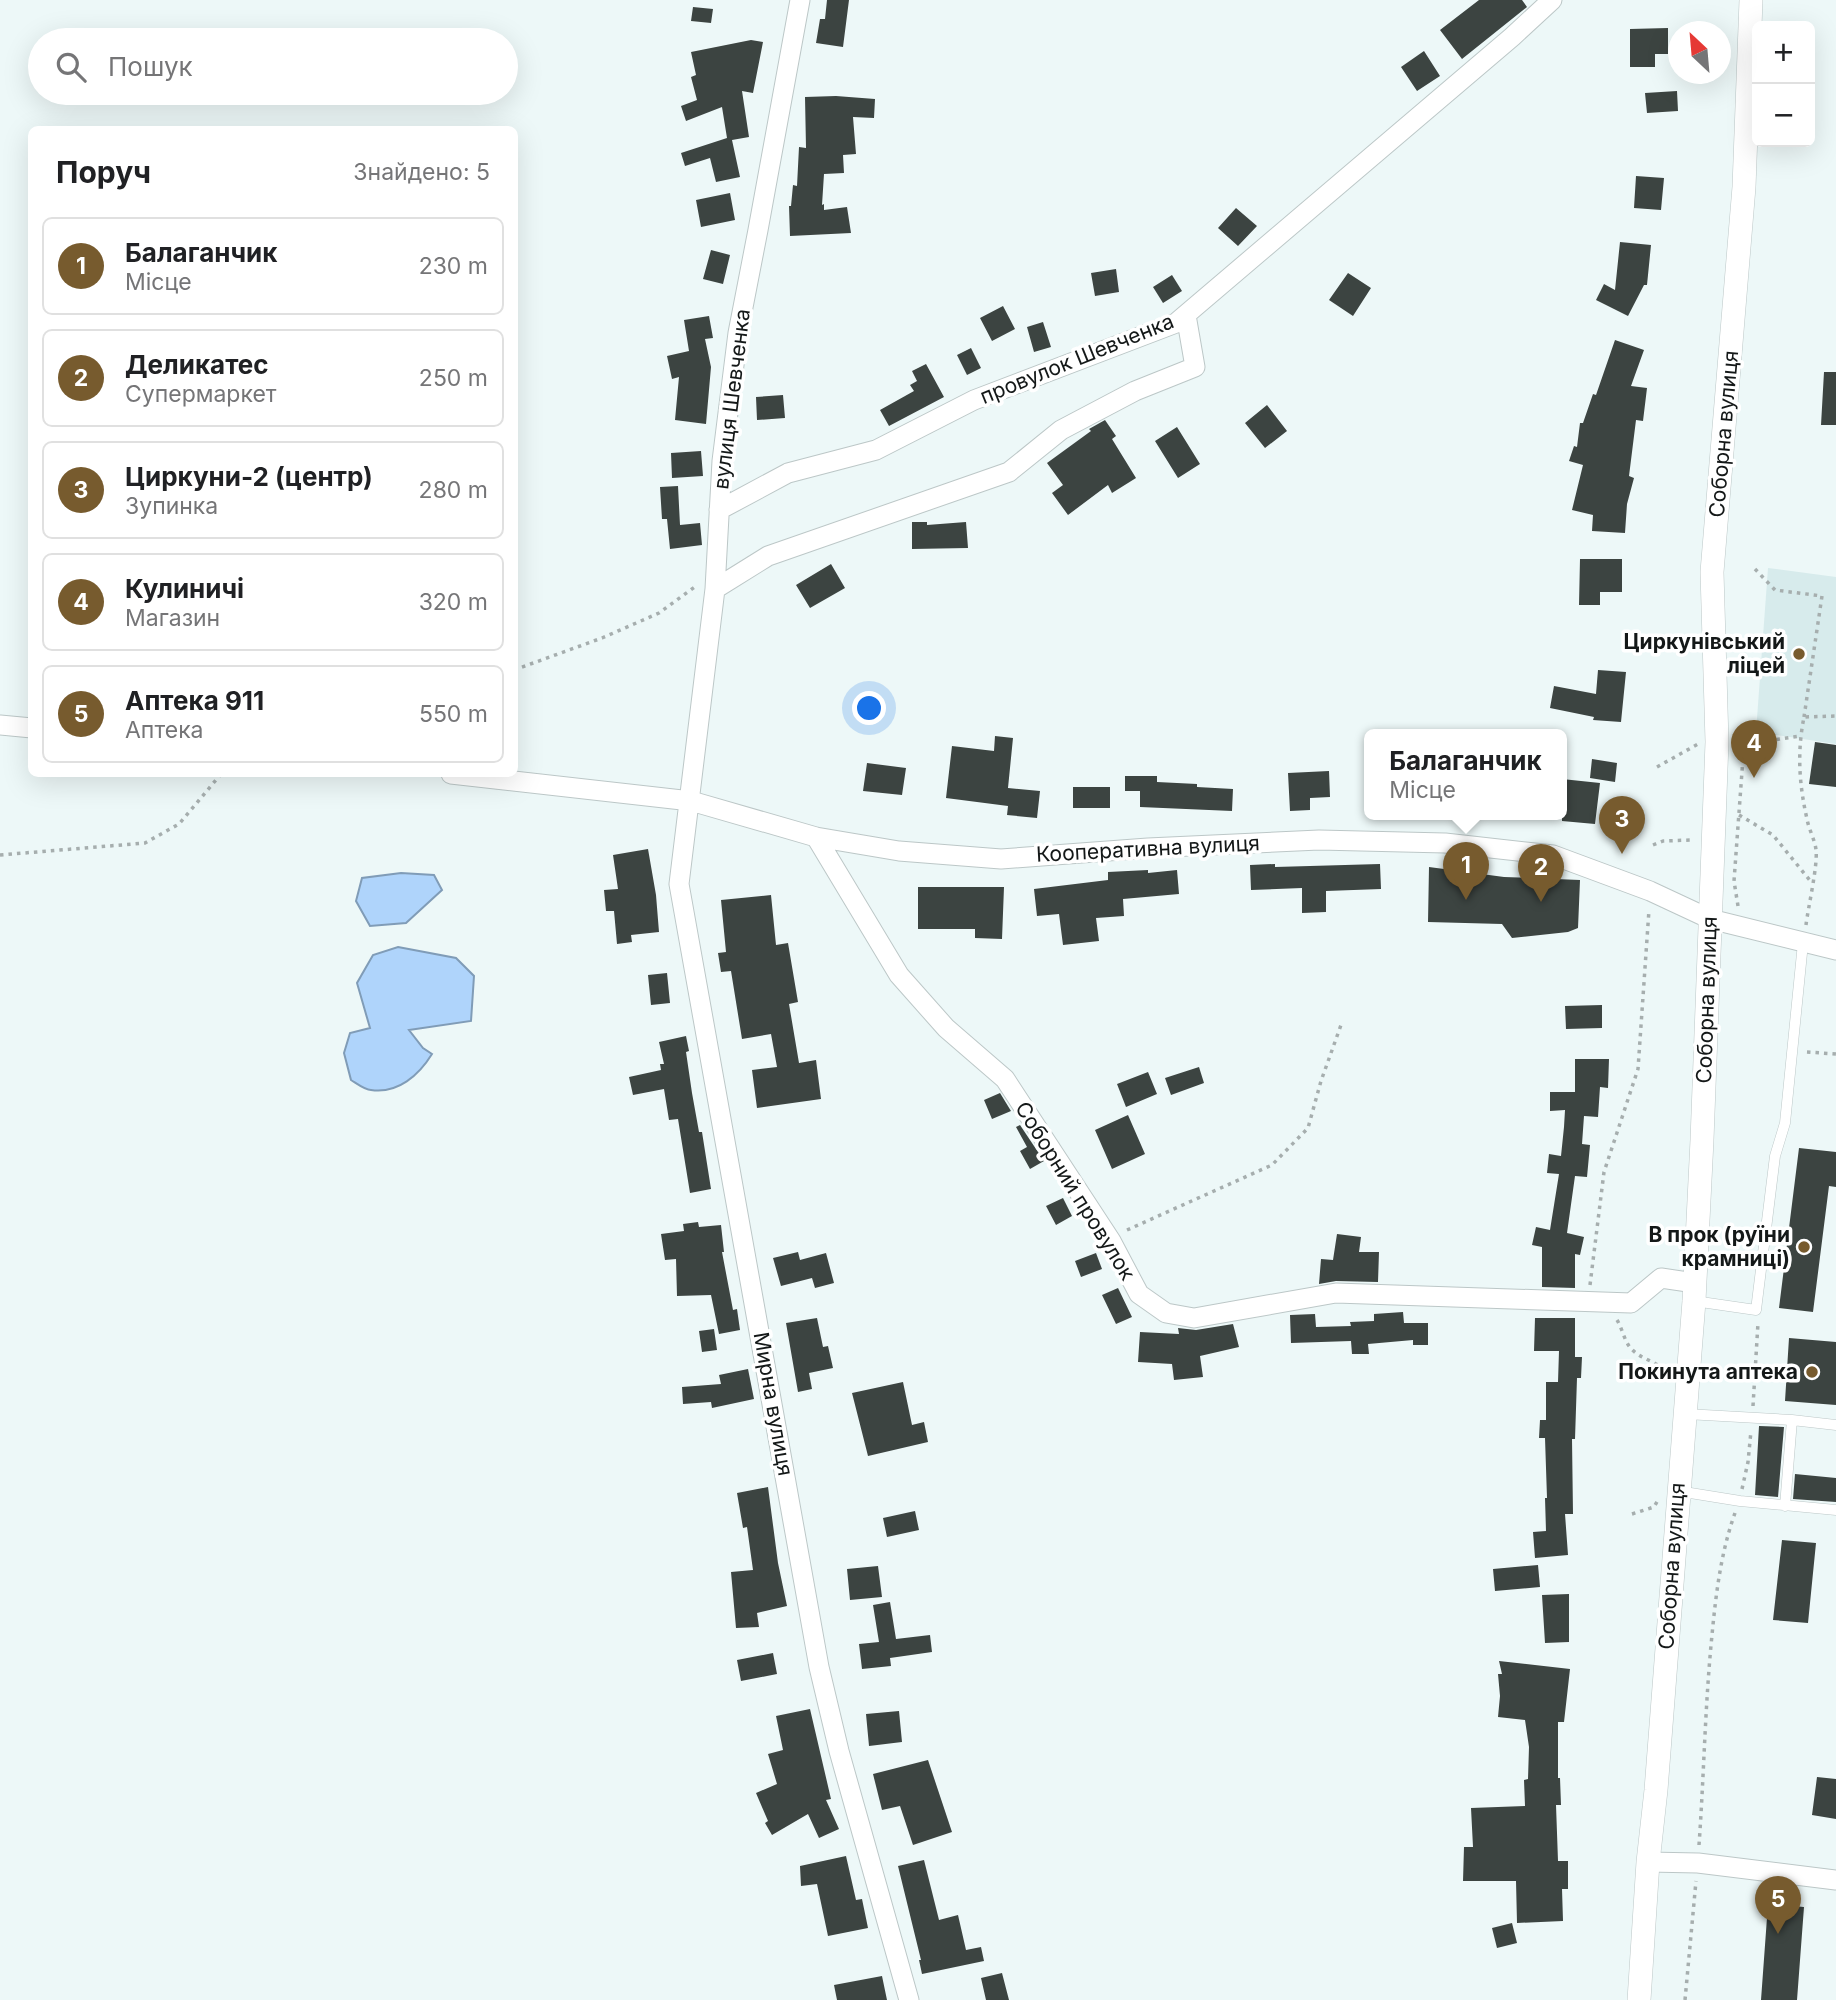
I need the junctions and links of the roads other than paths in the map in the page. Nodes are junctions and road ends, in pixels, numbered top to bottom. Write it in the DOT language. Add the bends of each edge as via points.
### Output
graph roads {
  1 [pos="800,0"];
  2 [pos="1552,0"];
  3 [pos="1751,0"];
  4 [pos="1185,315"];
  5 [pos="719,510"];
  6 [pos="715,589"];
  7 [pos="0,724"];
  8 [pos="28,728"];
  9 [pos="478,777"];
  10 [pos="691,801"];
  11 [pos="816,836"];
  12 [pos="1710,919"];
  13 [pos="1803,943"];
  14 [pos="1836,950"];
  15 [pos="1694,1292"];
  16 [pos="1684,1414"];
  17 [pos="1792,1420"];
  18 [pos="1836,1425"];
  19 [pos="1669,1493"];
  20 [pos="1785,1506"];
  21 [pos="1836,1510"];
  22 [pos="1648,1862"];
  23 [pos="1836,1880"];
  24 [pos="909,2000"];
  25 [pos="1640,2000"];
  1 -- 5 [label="street, вулиця Шевченка" via="737,332"];
  2 -- 4 [label="street, провулок Шевченка"];
  3 -- 12 [label="street, Соборна вулиця" via="1744,187 1712,572 1717,742"];
  4 -- 5 [label="street, провулок Шевченка" via="1176,323 974,400 876,450 788,473"];
  4 -- 6 [label="street" via="1195,368 1135,391 1060,430 1009,472 768,556"];
  5 -- 6 [label="street, вулиця Шевченка"];
  6 -- 10 [label="street, вулиця Шевченка"];
  7 -- 8 [label="street"];
  9 -- 10 [label="street, Кооперативна вулиця"];
  10 -- 11 [label="street, Кооперативна вулиця"];
  10 -- 24 [label="street, Мирна вулиця" via="679,884 819,1667"];
  11 -- 12 [label="street, Кооперативна вулиця" via="899,851 1001,859 1319,840 1445,844 1553,855"];
  11 -- 15 [label="street, Соборний провулок" via="899,975 946,1028 1005,1079 1109,1238 1139,1294 1166,1313 1194,1318 1336,1293 1632,1303 1661,1278"];
  12 -- 13 [label="street, Кооперативна вулиця"];
  12 -- 15 [label="street, Соборна вулиця"];
  13 -- 14 [label="street, Кооперативна вулиця"];
  13 -- 15 [label="lane" via="1786,1123 1775,1156 1756,1310"];
  15 -- 16 [label="street, Соборна вулиця"];
  16 -- 17 [label="lane"];
  16 -- 19 [label="street, Соборна вулиця"];
  17 -- 18 [label="lane"];
  17 -- 20 [label="lane"];
  19 -- 20 [label="lane"];
  19 -- 22 [label="street, Соборна вулиця" via="1656,1790"];
  20 -- 21 [label="lane"];
  22 -- 23 [label="street" via="1698,1863"];
  22 -- 25 [label="street, Соборна вулиця"];
}
